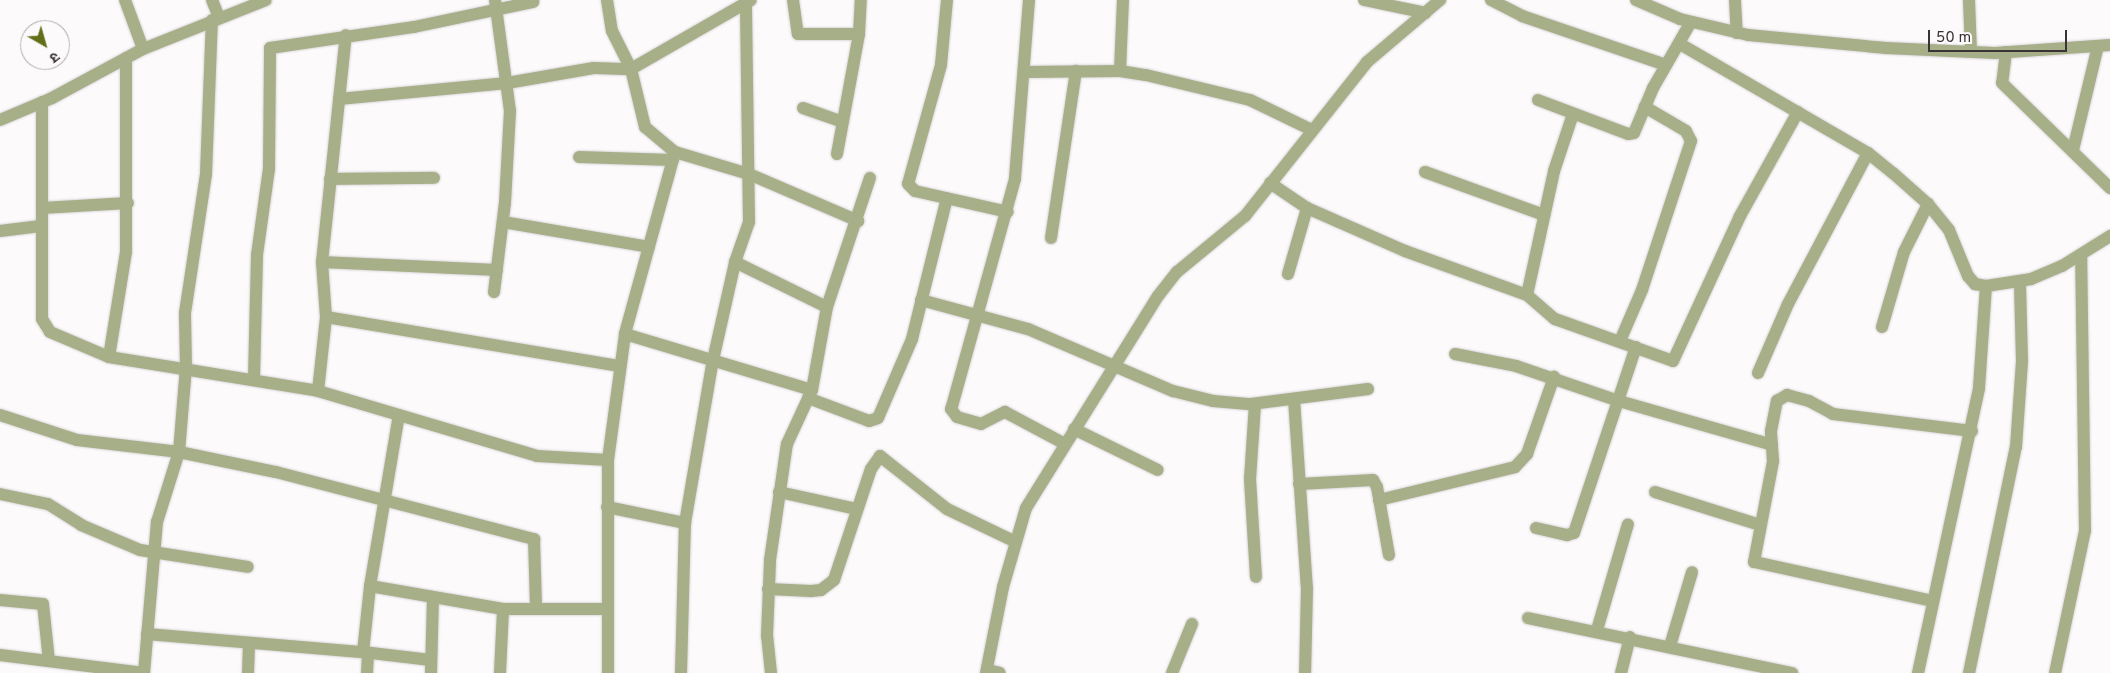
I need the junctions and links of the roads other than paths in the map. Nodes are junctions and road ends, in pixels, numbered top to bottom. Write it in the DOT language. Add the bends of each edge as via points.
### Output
graph roads {
  1 [pos="125,0"];
  2 [pos="212,0"];
  3 [pos="266,0"];
  4 [pos="608,0"];
  5 [pos="793,0"];
  6 [pos="861,0"];
  7 [pos="947,0"];
  8 [pos="1030,0"];
  9 [pos="1123,0"];
  10 [pos="1364,0"];
  11 [pos="1440,0"];
  12 [pos="1491,0"];
  13 [pos="1636,0"];
  14 [pos="1736,0"];
  15 [pos="1969,0"];
  16 [pos="532,2"];
  17 [pos="748,2"];
  18 [pos="1662,5"];
  19 [pos="497,6"];
  20 [pos="1426,13"];
  21 [pos="216,19"];
  22 [pos="1691,22"];
  23 [pos="1737,33"];
  24 [pos="859,34"];
  25 [pos="346,35"];
  26 [pos="1680,44"];
  27 [pos="2104,46"];
  28 [pos="143,49"];
  29 [pos="1971,52"];
  30 [pos="2006,52"];
  31 [pos="126,58"];
  32 [pos="1666,65"];
  33 [pos="631,69"];
  34 [pos="1076,71"];
  35 [pos="1120,71"];
  36 [pos="1025,72"];
  37 [pos="507,83"];
  38 [pos="339,100"];
  39 [pos="1538,100"];
  40 [pos="42,102"];
  41 [pos="1645,107"];
  42 [pos="802,108"];
  43 [pos="1798,112"];
  44 [pos="1573,114"];
  45 [pos="0,120"];
  46 [pos="843,122"];
  47 [pos="1312,130"];
  48 [pos="2072,150"];
  49 [pos="837,154"];
  50 [pos="1868,154"];
  51 [pos="674,156"];
  52 [pos="579,157"];
  53 [pos="1425,172"];
  54 [pos="749,174"];
  55 [pos="434,178"];
  56 [pos="870,178"];
  57 [pos="330,179"];
  58 [pos="1270,184"];
  59 [pos="2110,188"];
  60 [pos="947,198"];
  61 [pos="128,203"];
  62 [pos="1928,204"];
  63 [pos="42,208"];
  64 [pos="1307,208"];
  65 [pos="1008,212"];
  66 [pos="1544,216"];
  67 [pos="858,221"];
  68 [pos="503,222"];
  69 [pos="41,226"];
  70 [pos="0,231"];
  71 [pos="2110,236"];
  72 [pos="1051,238"];
  73 [pos="649,247"];
  74 [pos="2081,255"];
  75 [pos="322,262"];
  76 [pos="735,262"];
  77 [pos="497,270"];
  78 [pos="1288,274"];
  79 [pos="2020,282"];
  80 [pos="1986,286"];
  81 [pos="494,292"];
  82 [pos="1527,294"];
  83 [pos="921,300"];
  84 [pos="827,307"];
  85 [pos="980,313"];
  86 [pos="326,317"];
  87 [pos="1882,327"];
  88 [pos="625,334"];
  89 [pos="1620,341"];
  90 [pos="1636,347"];
  91 [pos="1455,354"];
  92 [pos="109,357"];
  93 [pos="713,360"];
  94 [pos="620,366"];
  95 [pos="186,367"];
  96 [pos="1113,367"];
  97 [pos="1758,374"];
  98 [pos="1554,377"];
  99 [pos="254,378"];
  100 [pos="1368,389"];
  101 [pos="318,391"];
  102 [pos="810,394"];
  103 [pos="1294,399"];
  104 [pos="1619,401"];
  105 [pos="1255,404"];
  106 [pos="0,415"];
  107 [pos="399,415"];
  108 [pos="1074,430"];
  109 [pos="1972,431"];
  110 [pos="1065,444"];
  111 [pos="1772,445"];
  112 [pos="179,452"];
  113 [pos="608,460"];
  114 [pos="1158,470"];
  115 [pos="1299,484"];
  116 [pos="779,492"];
  117 [pos="1655,492"];
  118 [pos="0,494"];
  119 [pos="1379,500"];
  120 [pos="386,503"];
  121 [pos="607,507"];
  122 [pos="857,510"];
  123 [pos="685,523"];
  124 [pos="1628,524"];
  125 [pos="1760,525"];
  126 [pos="1536,528"];
  127 [pos="1016,542"];
  128 [pos="154,552"];
  129 [pos="1389,555"];
  130 [pos="248,567"];
  131 [pos="1692,572"];
  132 [pos="1256,577"];
  133 [pos="370,586"];
  134 [pos="768,589"];
  135 [pos="433,598"];
  136 [pos="0,600"];
  137 [pos="1933,601"];
  138 [pos="536,608"];
  139 [pos="503,609"];
  140 [pos="607,609"];
  141 [pos="1528,618"];
  142 [pos="1192,624"];
  143 [pos="1597,630"];
  144 [pos="147,634"];
  145 [pos="1630,637"];
  146 [pos="249,643"];
  147 [pos="1670,646"];
  148 [pos="366,653"];
  149 [pos="0,654"];
  150 [pos="431,660"];
  151 [pos="49,661"];
  152 [pos="991,672"];
  153 [pos="248,673"];
  154 [pos="367,673"];
  155 [pos="431,673"];
  156 [pos="500,673"];
  157 [pos="608,673"];
  158 [pos="681,673"];
  159 [pos="771,673"];
  160 [pos="1172,673"];
  161 [pos="1305,673"];
  162 [pos="1621,673"];
  163 [pos="1792,673"];
  164 [pos="1918,673"];
  165 [pos="1969,673"];
  166 [pos="2055,673"];
  1 -- 28 [label="street"];
  2 -- 21 [label="street"];
  3 -- 21 [label="street"];
  4 -- 33 [label="street" via="612,31"];
  5 -- 24 [label="street" via="798,34"];
  6 -- 24 [label="street"];
  7 -- 60 [label="street" via="941,65 908,184 915,191"];
  8 -- 36 [label="street"];
  9 -- 35 [label="street"];
  10 -- 20 [label="street"];
  11 -- 20 [label="street"];
  12 -- 32 [label="street" via="1522,16"];
  13 -- 18 [label="street"];
  14 -- 23 [label="street"];
  15 -- 29 [label="street"];
  16 -- 19 [label="street"];
  17 -- 33 [label="street"];
  17 -- 54 [label="street"];
  18 -- 22 [label="street"];
  19 -- 25 [label="street"];
  19 -- 37 [label="street"];
  20 -- 47 [label="street" via="1367,62"];
  21 -- 28 [label="street"];
  21 -- 95 [label="street" via="206,174 185,313"];
  22 -- 23 [label="street"];
  22 -- 26 [label="street"];
  23 -- 29 [label="street" via="1886,48"];
  24 -- 46 [label="street"];
  25 -- 38 [label="street"];
  25 -- 99 [label="street" via="270,48 269,169 257,255"];
  26 -- 32 [label="street"];
  26 -- 43 [label="street"];
  27 -- 30 [label="street"];
  27 -- 48 [label="street"];
  28 -- 31 [label="street"];
  29 -- 30 [label="street"];
  30 -- 48 [label="street" via="2002,83"];
  31 -- 40 [label="street"];
  31 -- 61 [label="street"];
  32 -- 41 [label="street"];
  33 -- 37 [label="street" via="594,68"];
  33 -- 51 [label="street" via="645,127"];
  34 -- 35 [label="street"];
  34 -- 36 [label="street"];
  34 -- 72 [label="street"];
  35 -- 47 [label="street" via="1250,100"];
  36 -- 65 [label="street" via="1015,180"];
  37 -- 38 [label="street"];
  37 -- 68 [label="street" via="510,111"];
  38 -- 57 [label="street"];
  39 -- 44 [label="street"];
  40 -- 45 [label="street"];
  40 -- 63 [label="street"];
  41 -- 44 [label="street" via="1636,130 1631,134"];
  41 -- 89 [label="street" via="1686,131 1691,141 1642,290"];
  42 -- 46 [label="street"];
  43 -- 50 [label="street"];
  43 -- 90 [label="street" via="1740,216 1679,356 1670,361"];
  44 -- 66 [label="street" via="1560,149"];
  46 -- 49 [label="street"];
  47 -- 58 [label="street"];
  48 -- 59 [label="street"];
  50 -- 62 [label="street"];
  50 -- 97 [label="street" via="1788,304"];
  51 -- 52 [label="street"];
  51 -- 54 [label="street"];
  51 -- 73 [label="street"];
  53 -- 66 [label="street"];
  54 -- 67 [label="street"];
  54 -- 76 [label="street" via="749,222"];
  55 -- 57 [label="street"];
  56 -- 67 [label="street"];
  57 -- 75 [label="street"];
  58 -- 64 [label="street"];
  58 -- 96 [label="street" via="1245,216 1177,272"];
  60 -- 65 [label="street"];
  60 -- 83 [label="street"];
  61 -- 63 [label="street"];
  61 -- 92 [label="street" via="124,270"];
  62 -- 80 [label="street" via="1948,230 1971,281"];
  62 -- 87 [label="street" via="1904,252"];
  63 -- 69 [label="street"];
  64 -- 78 [label="street"];
  64 -- 82 [label="street" via="1406,251"];
  65 -- 85 [label="street"];
  66 -- 82 [label="street"];
  67 -- 84 [label="street"];
  68 -- 73 [label="street"];
  68 -- 77 [label="street"];
  69 -- 70 [label="street"];
  69 -- 92 [label="street" via="42,319 45,328"];
  71 -- 74 [label="street"];
  73 -- 88 [label="street"];
  74 -- 79 [label="street" via="2044,275"];
  74 -- 166 [label="street" via="2084,531"];
  75 -- 77 [label="street"];
  75 -- 86 [label="street"];
  76 -- 84 [label="street"];
  76 -- 93 [label="street"];
  77 -- 81 [label="street"];
  79 -- 80 [label="street"];
  79 -- 165 [label="street" via="2022,361 2016,447"];
  80 -- 109 [label="street" via="1979,388"];
  82 -- 89 [label="street" via="1554,319"];
  83 -- 85 [label="street"];
  83 -- 102 [label="street" via="901,368 876,420 869,421"];
  84 -- 102 [label="street"];
  85 -- 96 [label="street" via="1046,335"];
  85 -- 110 [label="street" via="952,412 981,424 1005,412"];
  86 -- 94 [label="street"];
  86 -- 101 [label="street"];
  88 -- 93 [label="street"];
  88 -- 94 [label="street"];
  89 -- 90 [label="street"];
  90 -- 104 [label="street"];
  91 -- 98 [label="street" via="1490,359"];
  92 -- 95 [label="street"];
  93 -- 102 [label="street"];
  93 -- 123 [label="street"];
  94 -- 113 [label="street"];
  95 -- 99 [label="street"];
  95 -- 112 [label="street"];
  96 -- 105 [label="street" via="1196,397"];
  96 -- 108 [label="street"];
  98 -- 104 [label="street"];
  98 -- 119 [label="street" via="1527,454 1515,467"];
  99 -- 101 [label="street"];
  100 -- 103 [label="street"];
  101 -- 107 [label="street"];
  102 -- 116 [label="street" via="787,444"];
  103 -- 105 [label="street"];
  103 -- 115 [label="street"];
  104 -- 111 [label="street"];
  104 -- 126 [label="street" via="1574,533 1567,536"];
  105 -- 132 [label="street" via="1250,479"];
  106 -- 112 [label="street" via="77,440"];
  107 -- 113 [label="street" via="537,456"];
  107 -- 120 [label="street"];
  108 -- 110 [label="street"];
  108 -- 114 [label="street"];
  109 -- 111 [label="street" via="1833,414 1809,401 1784,395 1777,401"];
  109 -- 137 [label="street"];
  110 -- 127 [label="street" via="1026,508"];
  111 -- 125 [label="street" via="1773,461"];
  112 -- 120 [label="street" via="276,472"];
  112 -- 128 [label="street" via="157,522"];
  113 -- 121 [label="street"];
  115 -- 119 [label="street" via="1371,479 1377,487"];
  115 -- 161 [label="street" via="1307,588"];
  116 -- 122 [label="street"];
  116 -- 134 [label="street"];
  117 -- 125 [label="street"];
  118 -- 128 [label="street" via="48,504 81,525 140,550"];
  119 -- 129 [label="street"];
  120 -- 133 [label="street"];
  120 -- 138 [label="street" via="534,539"];
  121 -- 123 [label="street"];
  121 -- 140 [label="street"];
  122 -- 127 [label="street" via="876,460 883,456 947,509"];
  122 -- 134 [label="street" via="838,571 828,586 811,591"];
  123 -- 158 [label="street"];
  124 -- 143 [label="street"];
  125 -- 137 [label="street" via="1753,559 1759,566"];
  127 -- 152 [label="street" via="1003,588"];
  128 -- 130 [label="street"];
  128 -- 144 [label="street"];
  131 -- 147 [label="street"];
  133 -- 135 [label="street"];
  133 -- 148 [label="street"];
  134 -- 159 [label="street" via="767,636"];
  135 -- 139 [label="street"];
  135 -- 150 [label="street"];
  136 -- 151 [label="street" via="43,604"];
  137 -- 164 [label="street"];
  138 -- 139 [label="street"];
  138 -- 140 [label="street"];
  139 -- 156 [label="street"];
  140 -- 157 [label="street"];
  141 -- 143 [label="street"];
  142 -- 160 [label="street"];
  143 -- 145 [label="street"];
  144 -- 146 [label="street"];
  144 -- 151 [label="street" via="144,673"];
  145 -- 147 [label="street"];
  145 -- 162 [label="street"];
  146 -- 148 [label="street"];
  146 -- 153 [label="street"];
  147 -- 163 [label="street"];
  148 -- 150 [label="street"];
  148 -- 154 [label="street"];
  149 -- 151 [label="street"];
  150 -- 155 [label="street"];
}
